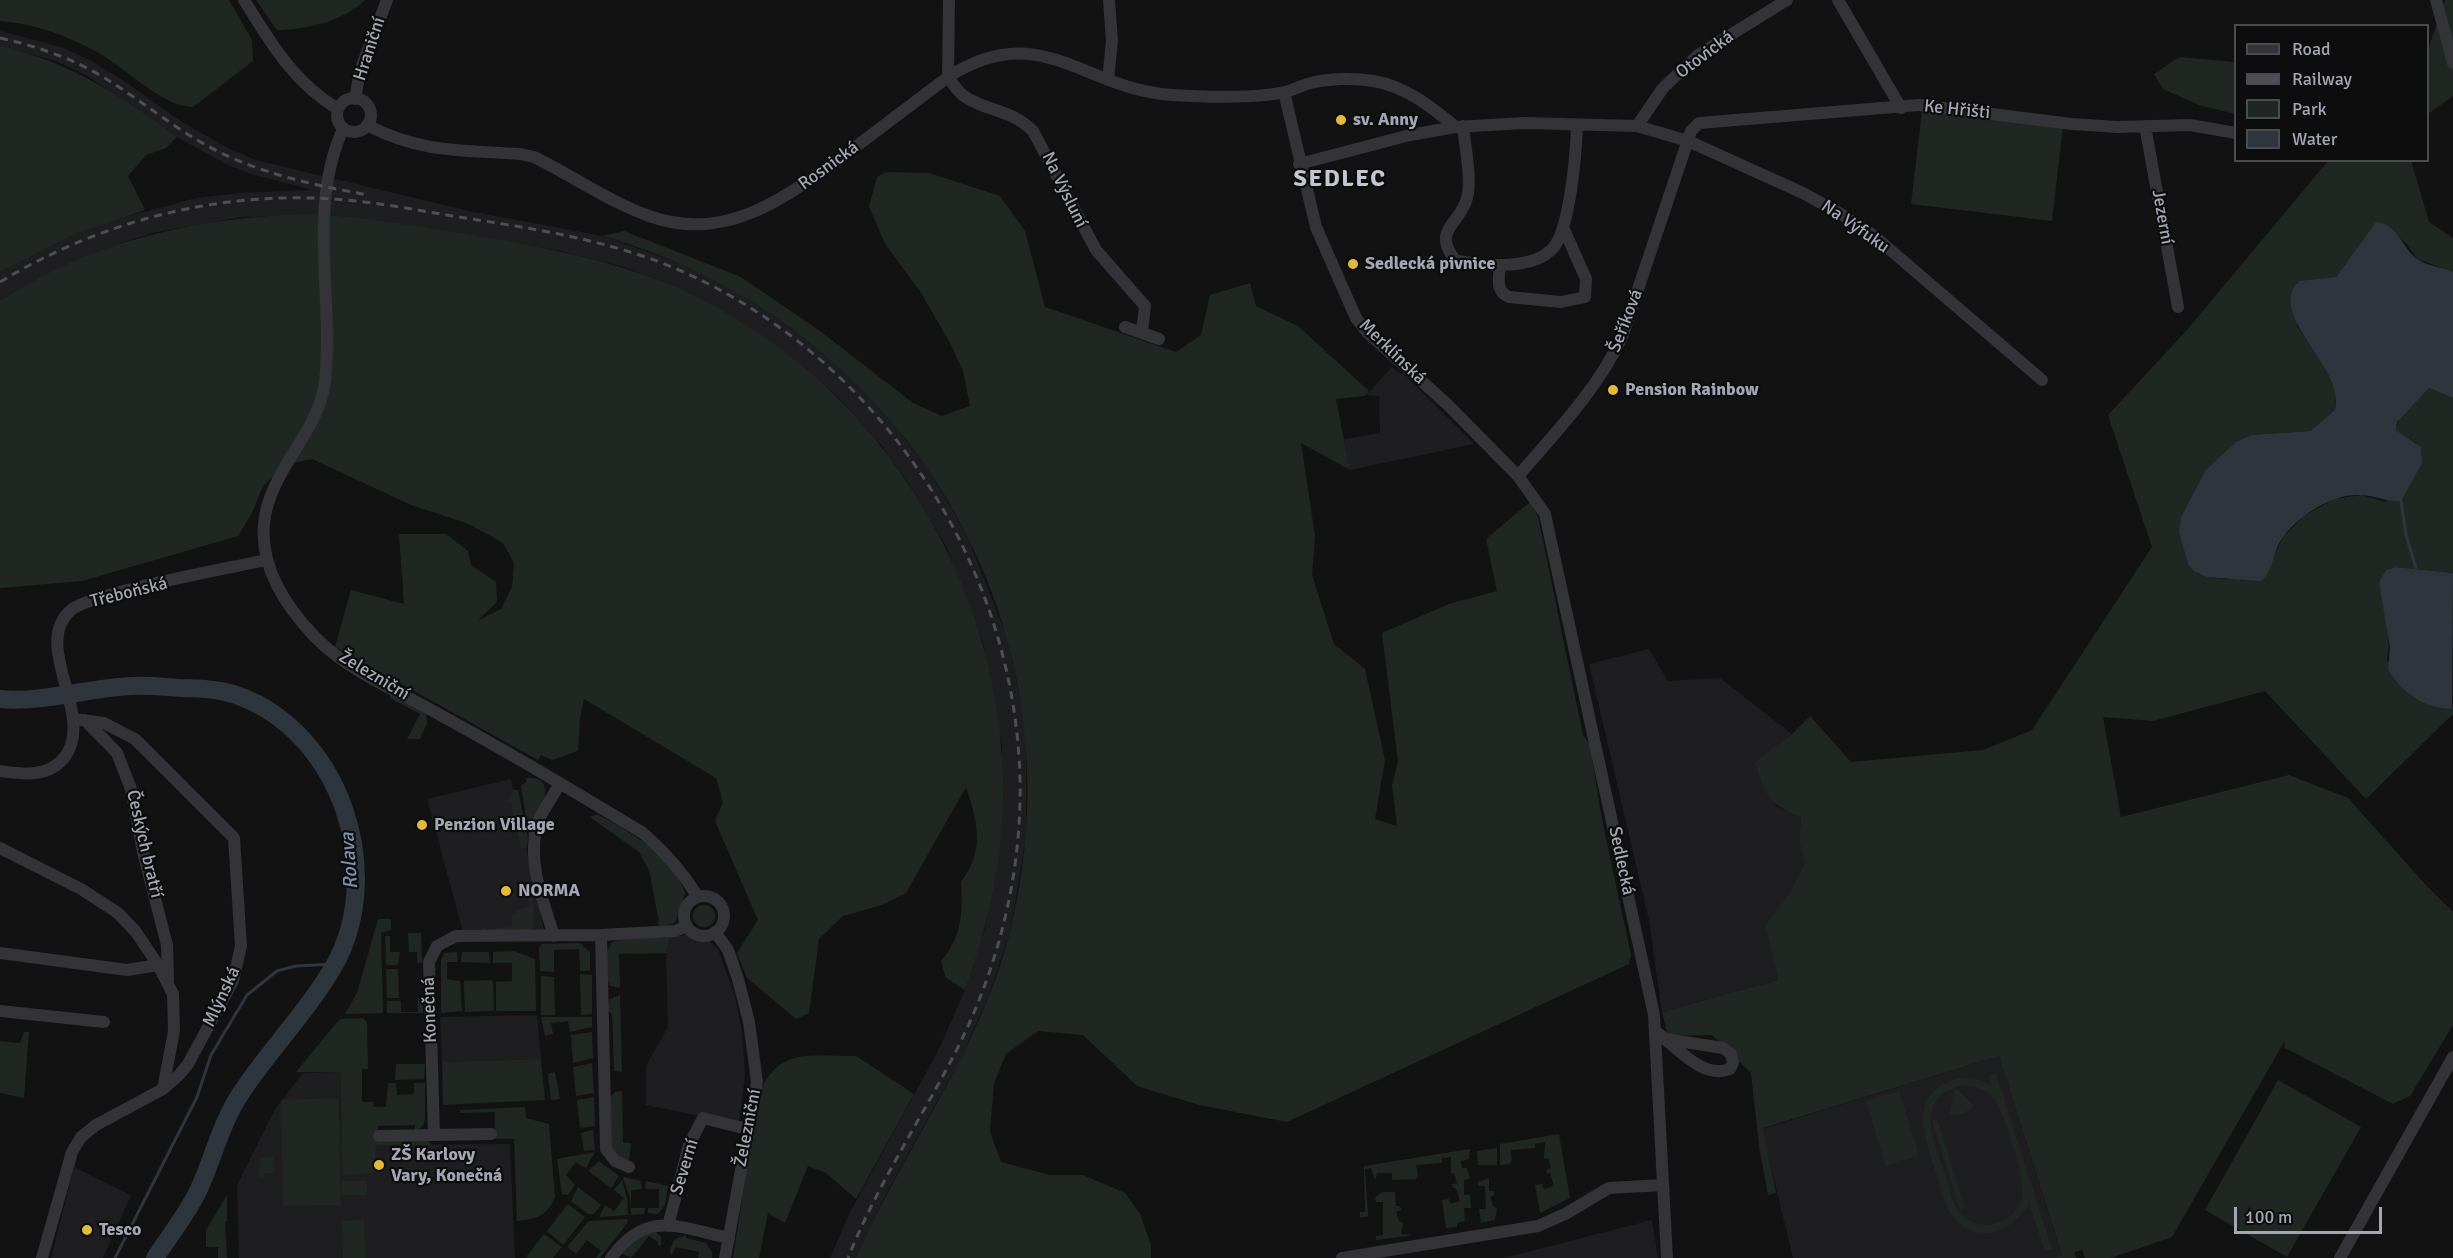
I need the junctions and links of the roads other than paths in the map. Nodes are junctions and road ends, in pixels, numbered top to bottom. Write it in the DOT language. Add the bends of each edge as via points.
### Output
graph roads {
  1 [pos="244,0"];
  2 [pos="387,0"];
  3 [pos="949,0"];
  4 [pos="1109,0"];
  5 [pos="1787,0"];
  6 [pos="1838,0"];
  7 [pos="2436,0"];
  8 [pos="2453,63"];
  9 [pos="948,77"];
  10 [pos="1108,80"];
  11 [pos="1284,92"];
  12 [pos="355,99"];
  13 [pos="1901,108"];
  14 [pos="338,109"];
  15 [pos="368,125"];
  16 [pos="1578,126"];
  17 [pos="1637,126"];
  18 [pos="2145,126"];
  19 [pos="1460,127"];
  20 [pos="343,129"];
  21 [pos="2234,133"];
  22 [pos="1688,141"];
  23 [pos="1299,164"];
  24 [pos="1563,228"];
  25 [pos="1500,265"];
  26 [pos="2178,307"];
  27 [pos="1125,327"];
  28 [pos="1142,332"];
  29 [pos="1159,339"];
  30 [pos="2042,380"];
  31 [pos="1518,476"];
  32 [pos="266,560"];
  33 [pos="76,715"];
  34 [pos="0,771"];
  35 [pos="560,783"];
  36 [pos="0,849"];
  37 [pos="698,897"];
  38 [pos="687,926"];
  39 [pos="715,932"];
  40 [pos="601,935"];
  41 [pos="554,936"];
  42 [pos="0,953"];
  43 [pos="158,965"];
  44 [pos="168,982"];
  45 [pos="0,1011"];
  46 [pos="104,1022"];
  47 [pos="1655,1031"];
  48 [pos="1665,1039"];
  49 [pos="2453,1057"];
  50 [pos="163,1089"];
  51 [pos="747,1129"];
  52 [pos="491,1134"];
  53 [pos="434,1135"];
  54 [pos="379,1136"];
  55 [pos="629,1167"];
  56 [pos="1663,1185"];
  57 [pos="668,1226"];
  58 [pos="729,1238"];
  59 [pos="42,1258"];
  60 [pos="611,1258"];
  61 [pos="725,1258"];
  62 [pos="1342,1258"];
  63 [pos="1667,1258"];
  64 [pos="2340,1258"];
  1 -- 14 [label="street" via="281,59"];
  2 -- 12 [label="street, Hraniční" via="363,63"];
  3 -- 9 [label="street"];
  4 -- 10 [label="street" via="1112,41"];
  5 -- 17 [label="street, Otovická" via="1698,56 1663,88"];
  6 -- 13 [label="street"];
  7 -- 8 [label="street"];
  9 -- 10 [label="street, Rosnická" via="977,61 1014,53 1058,59"];
  9 -- 15 [label="street, Rosnická" via="784,198 746,217 717,224 685,225 652,217 534,157 433,149 391,138"];
  9 -- 28 [label="street, Na Výsluní" via="966,98 1002,110 1033,131 1088,239 1145,306"];
  10 -- 11 [label="street, Rosnická" via="1138,91 1172,95"];
  11 -- 19 [label="street" via="1313,82 1375,81 1421,99"];
  11 -- 23 [label="street, Merklínská"];
  12 -- 14 [label="street" via="343,102"];
  12 -- 15 [label="street" via="369,108"];
  13 -- 18 [label="street, Ke Hřišti" via="1918,105 2072,124"];
  13 -- 22 [label="street, Ke Hřišti" via="1699,123"];
  14 -- 20 [label="street" via="337,118"];
  15 -- 20 [label="street" via="356,132"];
  16 -- 17 [label="street"];
  16 -- 19 [label="street" via="1524,123"];
  16 -- 24 [label="street"];
  17 -- 22 [label="street, Na Výfuku"];
  18 -- 21 [label="street, Ke Hřišti" via="2190,125"];
  18 -- 26 [label="street, Jezerní"];
  19 -- 23 [label="street" via="1410,135"];
  19 -- 25 [label="street" via="1467,198 1447,232 1445,243 1455,260"];
  20 -- 32 [label="street, Železniční" via="334,150 324,197 327,356 323,396 308,430 272,490 264,524"];
  22 -- 30 [label="street, Na Výfuku" via="1803,193 1873,235"];
  22 -- 31 [label="street, Šeříková" via="1611,361 1592,390"];
  23 -- 31 [label="street, Merklínská" via="1316,227 1356,318"];
  24 -- 25 [label="street" via="1552,249 1526,263"];
  24 -- 25 [label="street" via="1586,279 1585,297 1561,302 1509,297 1498,287"];
  27 -- 28 [label="street"];
  28 -- 29 [label="street"];
  31 -- 47 [label="street, Sedlecká" via="1545,514"];
  32 -- 33 [label="street, Třeboňská" via="109,596 72,609 58,636 65,684"];
  32 -- 35 [label="street, Železniční" via="297,614 317,639 351,667"];
  33 -- 34 [label="street, Třeboňská" via="70,747 55,767 38,773"];
  33 -- 44 [label="street, Českých bratří" via="117,753 132,789 143,852 167,945"];
  33 -- 50 [label="street, Mlýnská" via="112,726 135,739 234,838 241,946 237,970 188,1064"];
  35 -- 37 [label="street, Železniční" via="643,833 684,873"];
  35 -- 41 [label="street" via="540,818 534,860"];
  36 -- 43 [label="street" via="81,889 118,913"];
  37 -- 38 [label="street" via="685,910"];
  37 -- 39 [label="street" via="713,899 721,907 723,921"];
  38 -- 39 [label="street" via="699,935"];
  38 -- 40 [label="street, Konečná" via="675,931"];
  39 -- 51 [label="street, Železniční" via="728,950 749,1022 757,1082"];
  40 -- 41 [label="street, Konečná"];
  40 -- 55 [label="street" via="606,1149 615,1161"];
  41 -- 53 [label="street, Konečná" via="456,936 436,946 431,954"];
  42 -- 43 [label="street" via="127,970"];
  43 -- 44 [label="street, Českých bratří"];
  44 -- 50 [label="street, Českých bratří" via="174,1005 174,1031"];
  45 -- 46 [label="street"];
  47 -- 48 [label="street"];
  47 -- 56 [label="street, Sedlecká"];
  48 -- 48 [label="street" via="1705,1070 1722,1072 1730,1070 1733,1063 1724,1048"];
  49 -- 64 [label="street"];
  50 -- 59 [label="street, Mlýnská" via="81,1137 72,1152"];
  51 -- 57 [label="street, Severní" via="704,1118 688,1145"];
  51 -- 58 [label="street, Železniční"];
  52 -- 53 [label="street"];
  53 -- 54 [label="street"];
  56 -- 62 [label="street" via="1609,1188 1538,1226"];
  56 -- 63 [label="street, Sedlecká"];
  57 -- 58 [label="street"];
  57 -- 60 [label="street" via="638,1230"];
  58 -- 61 [label="street, Železniční"];
}
